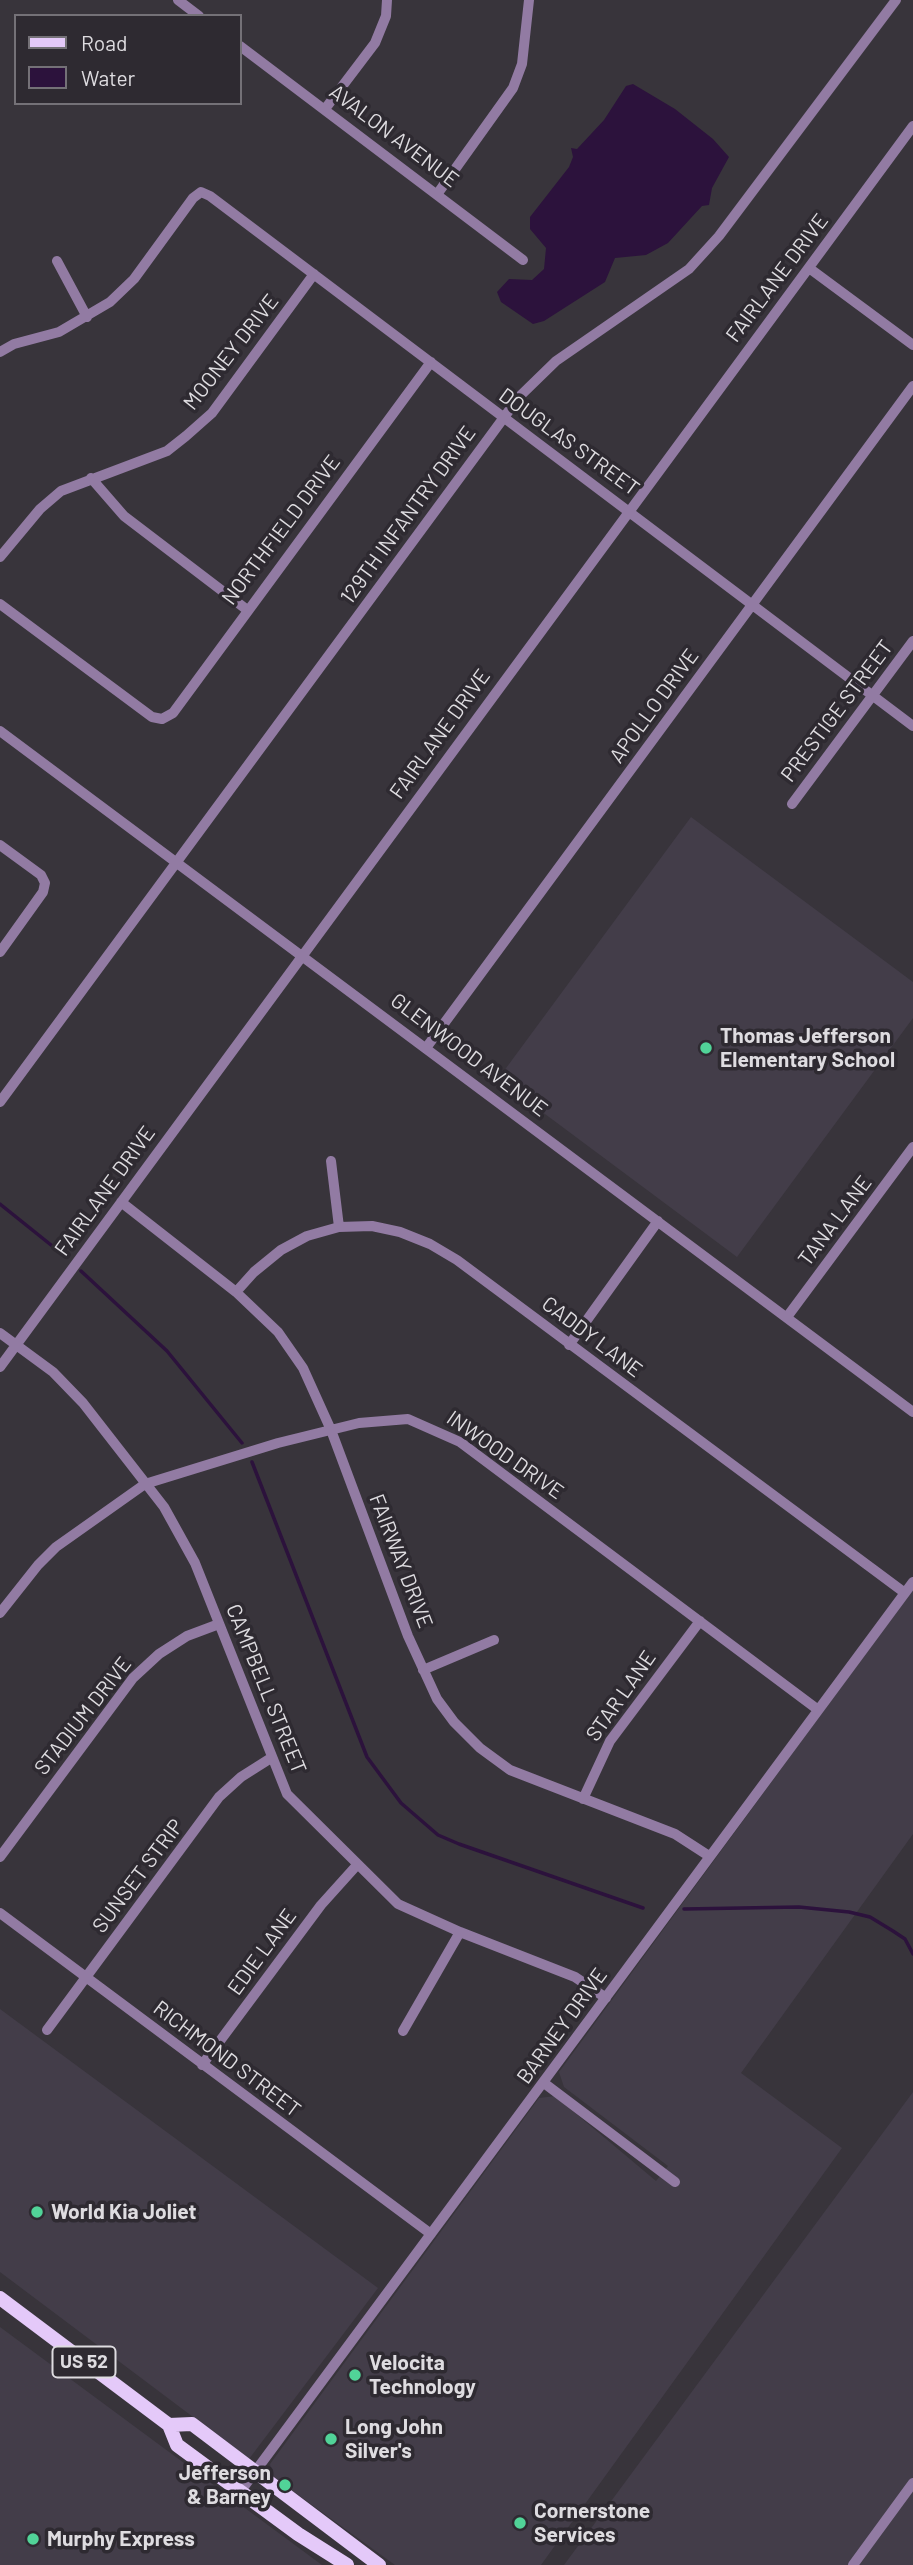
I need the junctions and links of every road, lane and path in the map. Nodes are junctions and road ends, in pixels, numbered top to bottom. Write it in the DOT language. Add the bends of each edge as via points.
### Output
graph roads {
  1 [pos="178,0"];
  2 [pos="387,0"];
  3 [pos="529,0"];
  4 [pos="896,0"];
  5 [pos="196,14"];
  6 [pos="242,47"];
  7 [pos="326,109"];
  8 [pos="913,126"];
  9 [pos="438,192"];
  10 [pos="523,260"];
  11 [pos="57,261"];
  12 [pos="809,268"];
  13 [pos="314,274"];
  14 [pos="87,317"];
  15 [pos="913,345"];
  16 [pos="0,352"];
  17 [pos="430,362"];
  18 [pos="913,386"];
  19 [pos="503,419"];
  20 [pos="91,478"];
  21 [pos="628,510"];
  22 [pos="0,557"];
  23 [pos="0,604"];
  24 [pos="751,606"];
  25 [pos="246,609"];
  26 [pos="913,641"];
  27 [pos="873,696"];
  28 [pos="913,726"];
  29 [pos="0,731"];
  30 [pos="792,804"];
  31 [pos="0,845"];
  32 [pos="176,863"];
  33 [pos="0,952"];
  34 [pos="302,955"];
  35 [pos="426,1048"];
  36 [pos="0,1102"];
  37 [pos="913,1147"];
  38 [pos="331,1161"];
  39 [pos="121,1202"];
  40 [pos="658,1221"];
  41 [pos="339,1227"];
  42 [pos="236,1292"];
  43 [pos="787,1317"];
  44 [pos="0,1333"];
  45 [pos="16,1345"];
  46 [pos="569,1345"];
  47 [pos="0,1367"];
  48 [pos="912,1409"];
  49 [pos="331,1430"];
  50 [pos="145,1485"];
  51 [pos="913,1582"];
  52 [pos="905,1593"];
  53 [pos="0,1613"];
  54 [pos="700,1621"];
  55 [pos="219,1623"];
  56 [pos="494,1640"];
  57 [pos="423,1670"];
  58 [pos="817,1709"];
  59 [pos="271,1758"];
  60 [pos="583,1799"];
  61 [pos="709,1856"];
  62 [pos="0,1857"];
  63 [pos="357,1865"];
  64 [pos="0,1913"];
  65 [pos="460,1933"];
  66 [pos="86,1976"];
  67 [pos="606,1998"];
  68 [pos="47,2030"];
  69 [pos="403,2031"];
  70 [pos="202,2065"];
  71 [pos="544,2083"];
  72 [pos="675,2182"];
  73 [pos="431,2234"];
  74 [pos="0,2298"];
  75 [pos="169,2425"];
  76 [pos="253,2473"];
  77 [pos="913,2483"];
  78 [pos="240,2491"];
  79 [pos="346,2565"];
  80 [pos="379,2565"];
  81 [pos="853,2565"];
  1 -- 5 [label="street"];
  2 -- 7 [label="street" via="375,43"];
  3 -- 9 [label="street" via="522,64 513,88"];
  4 -- 19 [label="street, 129TH INFANTRY DRIVE" via="719,236 689,269 556,361"];
  6 -- 7 [label="street, AVALON AVENUE"];
  7 -- 9 [label="street, AVALON AVENUE"];
  8 -- 12 [label="street, FAIRLANE DRIVE"];
  9 -- 10 [label="street, AVALON AVENUE"];
  11 -- 14 [label="street"];
  12 -- 15 [label="street"];
  12 -- 21 [label="street, FAIRLANE DRIVE"];
  13 -- 14 [label="street, DOUGLAS STREET" via="201,192 134,279"];
  13 -- 17 [label="street, DOUGLAS STREET"];
  13 -- 20 [label="street, MOONEY DRIVE" via="212,413 167,451"];
  14 -- 16 [label="street"];
  17 -- 19 [label="street, DOUGLAS STREET"];
  17 -- 25 [label="street, NORTHFIELD DRIVE"];
  18 -- 24 [label="street, APOLLO DRIVE"];
  19 -- 21 [label="street, DOUGLAS STREET"];
  19 -- 32 [label="street, 129TH INFANTRY DRIVE"];
  20 -- 22 [label="street, MOONEY DRIVE" via="61,491 47,503"];
  20 -- 25 [label="street" via="124,516"];
  21 -- 24 [label="street, DOUGLAS STREET"];
  21 -- 34 [label="street, FAIRLANE DRIVE"];
  23 -- 25 [label="street, NORTHFIELD DRIVE" via="152,717 162,719 173,713"];
  24 -- 27 [label="street, DOUGLAS STREET"];
  24 -- 35 [label="street, APOLLO DRIVE"];
  26 -- 27 [label="street, PRESTIGE STREET"];
  27 -- 28 [label="street, DOUGLAS STREET"];
  27 -- 30 [label="street, PRESTIGE STREET"];
  29 -- 32 [label="street, GLENWOOD AVENUE"];
  31 -- 33 [label="street" via="45,883"];
  32 -- 34 [label="street, GLENWOOD AVENUE"];
  32 -- 36 [label="street, 129TH INFANTRY DRIVE"];
  34 -- 35 [label="street, GLENWOOD AVENUE"];
  34 -- 39 [label="street, FAIRLANE DRIVE"];
  35 -- 40 [label="street, GLENWOOD AVENUE"];
  37 -- 43 [label="street, TANA LANE"];
  38 -- 41 [label="street"];
  39 -- 42 [label="street, FAIRWAY DRIVE"];
  39 -- 45 [label="street, FAIRLANE DRIVE"];
  40 -- 43 [label="street, GLENWOOD AVENUE"];
  40 -- 46 [label="street"];
  41 -- 42 [label="street, CADDY LANE" via="281,1250"];
  41 -- 46 [label="street, CADDY LANE" via="372,1226 430,1244"];
  42 -- 49 [label="street, FAIRWAY DRIVE" via="278,1332 297,1359"];
  43 -- 48 [label="street, GLENWOOD AVENUE"];
  44 -- 45 [label="street, CAMPBELL STREET"];
  45 -- 47 [label="street, FAIRLANE DRIVE"];
  45 -- 50 [label="street, CAMPBELL STREET" via="53,1372 83,1403"];
  46 -- 52 [label="street, CADDY LANE"];
  49 -- 50 [label="street, INWOOD DRIVE"];
  49 -- 54 [label="street, INWOOD DRIVE" via="384,1419 408,1419 433,1427 460,1442"];
  49 -- 57 [label="street, FAIRWAY DRIVE"];
  50 -- 53 [label="street, INWOOD DRIVE" via="57,1547"];
  50 -- 55 [label="street, CAMPBELL STREET" via="180,1534"];
  51 -- 52 [label="street, BARNEY DRIVE"];
  52 -- 58 [label="street, BARNEY DRIVE"];
  54 -- 58 [label="street, INWOOD DRIVE"];
  54 -- 60 [label="street, STAR LANE" via="610,1741"];
  55 -- 59 [label="street, CAMPBELL STREET"];
  55 -- 62 [label="street, STADIUM DRIVE" via="187,1636 133,1678"];
  56 -- 57 [label="street"];
  57 -- 60 [label="street, FAIRWAY DRIVE" via="437,1699 480,1748 510,1770"];
  58 -- 61 [label="street, BARNEY DRIVE"];
  59 -- 63 [label="street, CAMPBELL STREET" via="287,1794"];
  59 -- 66 [label="street, SUNSET STRIP" via="219,1797"];
  60 -- 61 [label="street, FAIRWAY DRIVE" via="675,1834"];
  61 -- 67 [label="street, BARNEY DRIVE"];
  63 -- 65 [label="street, CAMPBELL STREET" via="398,1904"];
  63 -- 70 [label="street, EDIE LANE" via="321,1905"];
  64 -- 66 [label="street, RICHMOND STREET"];
  65 -- 67 [label="street, CAMPBELL STREET" via="575,1978"];
  65 -- 69 [label="street"];
  66 -- 68 [label="street, SUNSET STRIP"];
  66 -- 70 [label="street, RICHMOND STREET"];
  67 -- 71 [label="street, BARNEY DRIVE"];
  70 -- 73 [label="street, RICHMOND STREET"];
  71 -- 72 [label="street"];
  71 -- 73 [label="street, BARNEY DRIVE"];
  73 -- 76 [label="street, BARNEY DRIVE"];
  74 -- 75 [label="main road, US 52"];
  75 -- 76 [label="main road, US 52" via="191,2424"];
  75 -- 78 [label="main road, US 52" via="177,2445"];
  76 -- 78 [label="street, BARNEY DRIVE"];
  76 -- 80 [label="main road, US 52"];
  77 -- 81 [label="street"];
  78 -- 79 [label="main road, US 52"];
}
